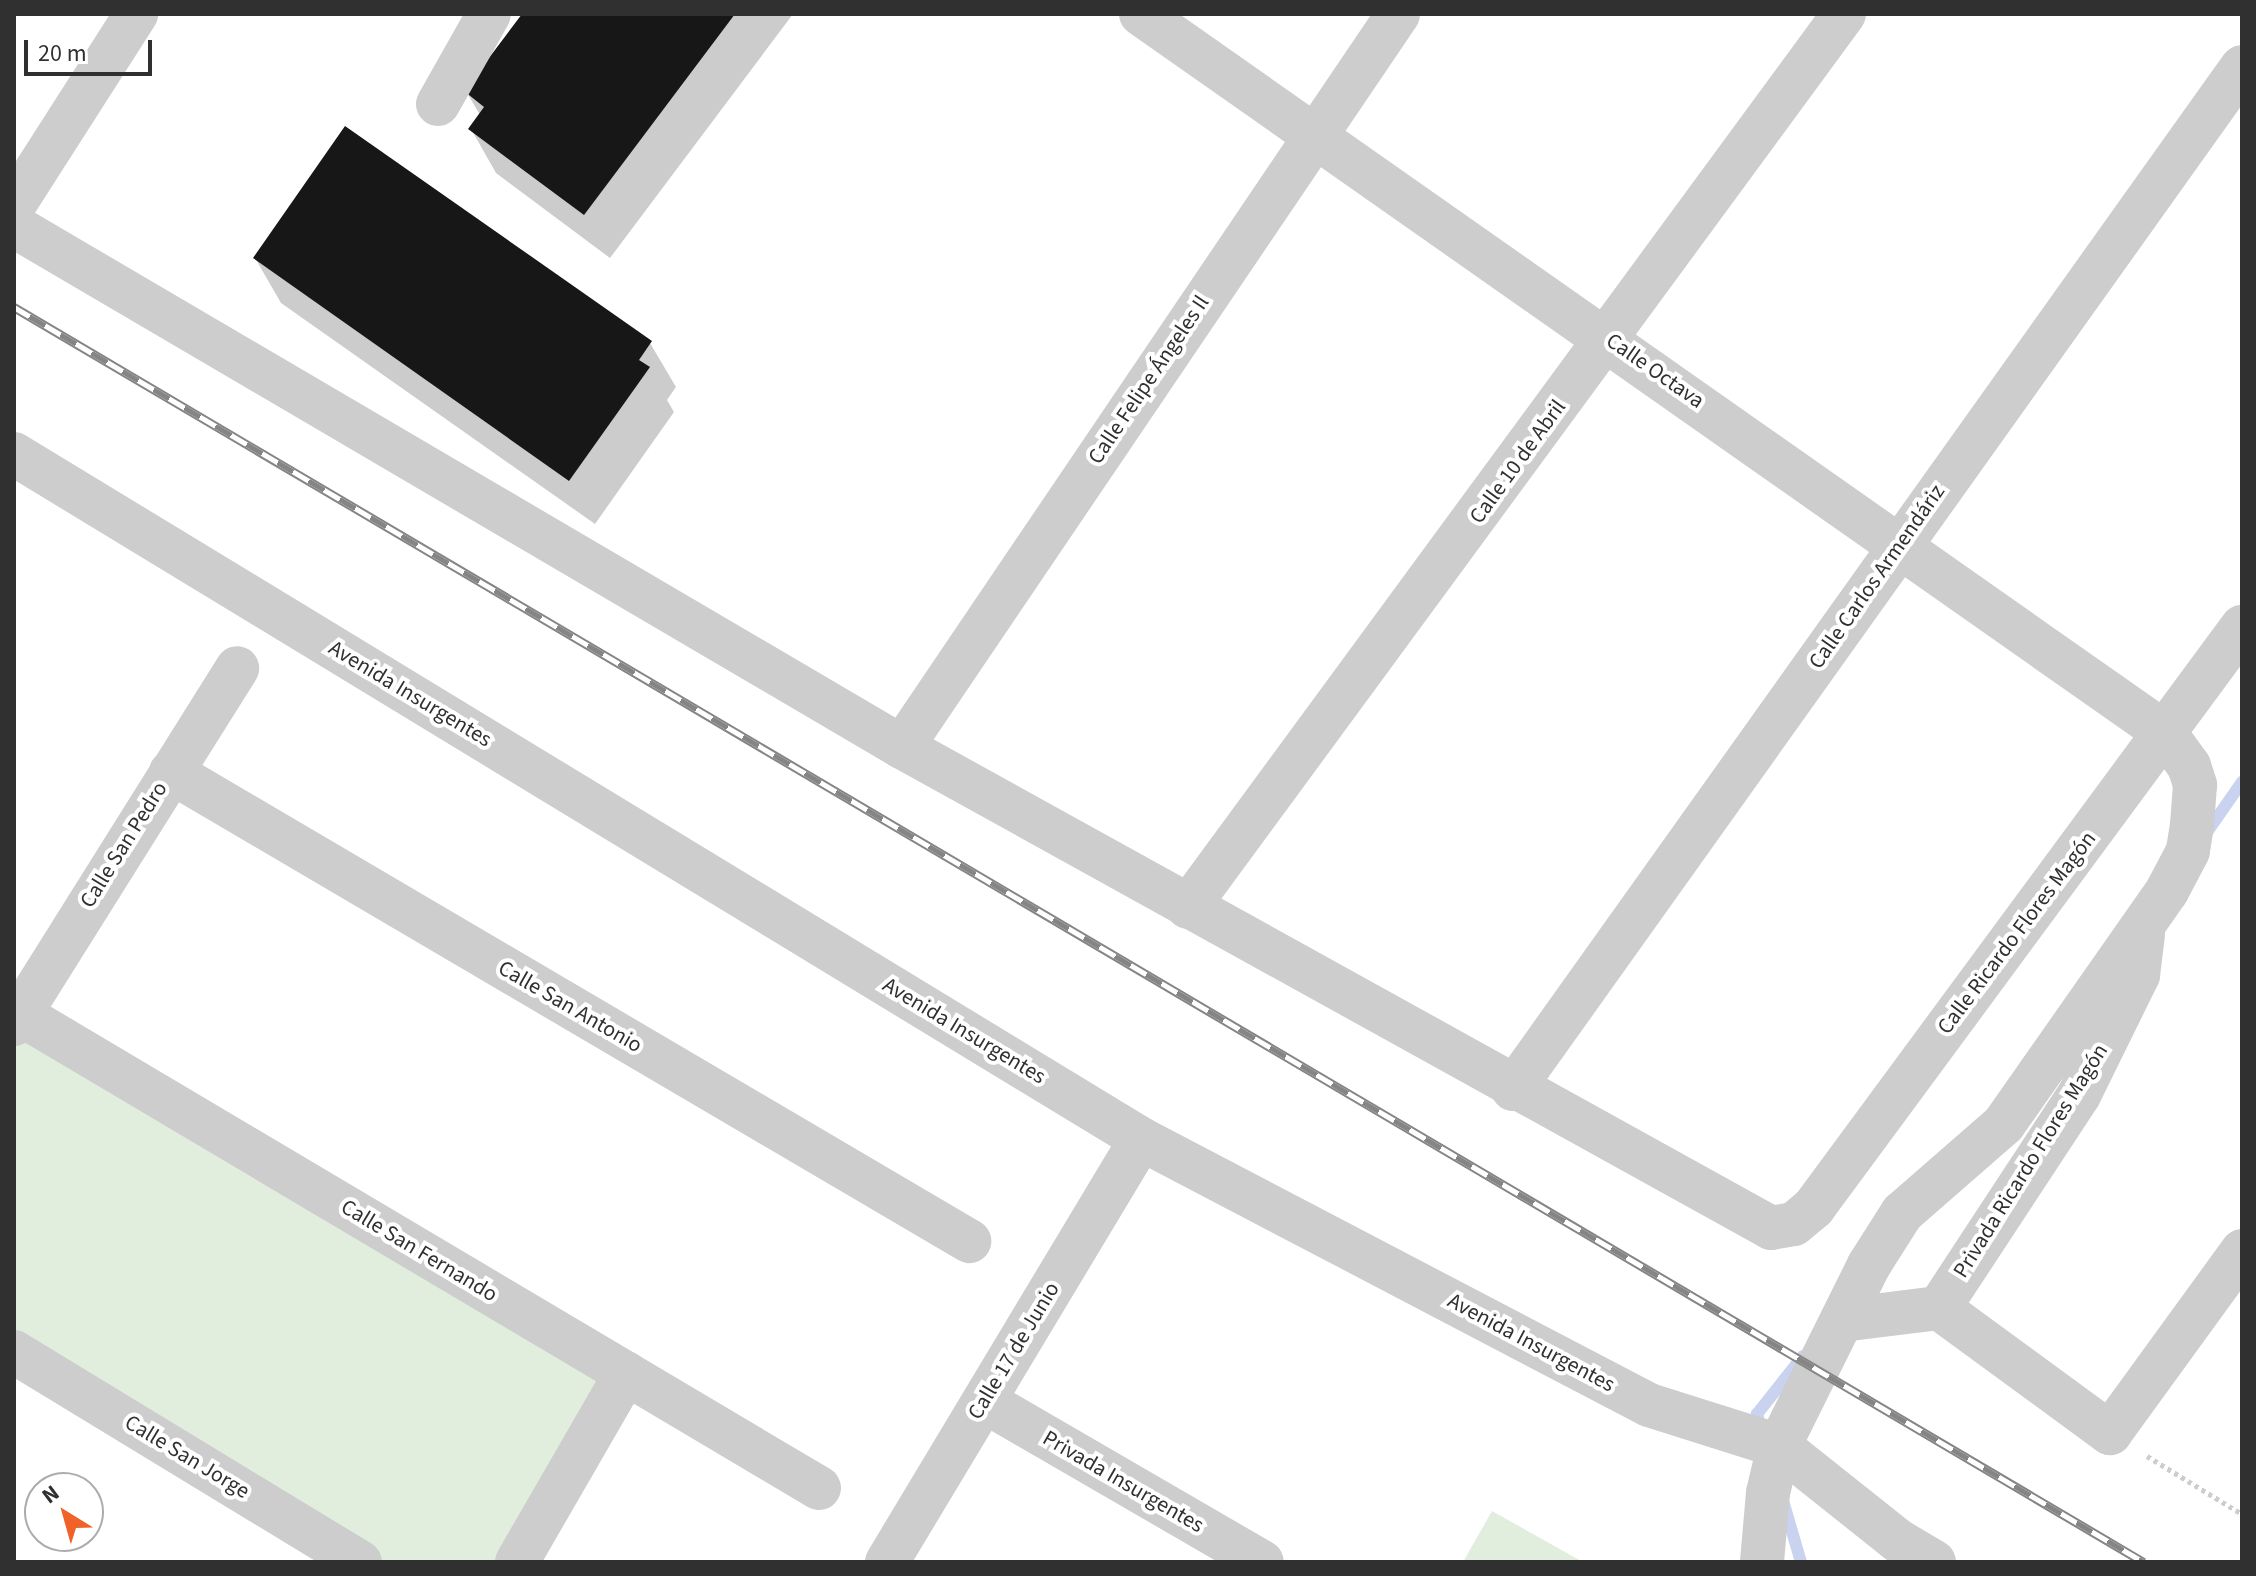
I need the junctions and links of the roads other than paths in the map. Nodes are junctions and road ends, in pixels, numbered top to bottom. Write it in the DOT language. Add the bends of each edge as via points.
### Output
graph roads {
  1 [pos="136,14"];
  2 [pos="489,14"];
  3 [pos="1141,14"];
  4 [pos="1398,14"];
  5 [pos="1844,14"];
  6 [pos="1188,27"];
  7 [pos="2242,67"];
  8 [pos="438,104"];
  9 [pos="1316,135"];
  10 [pos="14,205"];
  11 [pos="14,226"];
  12 [pos="1609,339"];
  13 [pos="14,454"];
  14 [pos="1900,545"];
  15 [pos="2242,627"];
  16 [pos="237,668"];
  17 [pos="2165,733"];
  18 [pos="902,747"];
  19 [pos="171,772"];
  20 [pos="1188,907"];
  21 [pos="2144,922"];
  22 [pos="17,1019"];
  23 [pos="1513,1089"];
  24 [pos="1141,1139"];
  25 [pos="969,1241"];
  26 [pos="2242,1251"];
  27 [pos="1939,1308"];
  28 [pos="1842,1320"];
  29 [pos="14,1352"];
  30 [pos="626,1373"];
  31 [pos="984,1401"];
  32 [pos="1779,1446"];
  33 [pos="819,1488"];
  34 [pos="1889,1551"];
  35 [pos="360,1562"];
  36 [pos="517,1562"];
  37 [pos="887,1562"];
  38 [pos="1262,1562"];
  39 [pos="1762,1562"];
  40 [pos="1934,1562"];
  1 -- 10 [label="street"];
  2 -- 8 [label="street"];
  3 -- 6 [label="street, Calle Octava"];
  4 -- 9 [label="street, Calle Felipe Ángeles Il"];
  5 -- 12 [label="street, Calle 10 de Abril"];
  6 -- 9 [label="street, Calle Octava"];
  7 -- 14 [label="street, Calle Carlos Armendáriz"];
  9 -- 12 [label="street, Calle Octava"];
  9 -- 18 [label="street, Calle Felipe Ángeles Il"];
  11 -- 18 [label="street"];
  12 -- 14 [label="street, Calle Octava"];
  12 -- 20 [label="street, Calle 10 de Abril"];
  13 -- 24 [label="street, Avenida Insurgentes"];
  14 -- 17 [label="street, Calle Octava"];
  14 -- 23 [label="street, Calle Carlos Armendáriz"];
  15 -- 17 [label="street, Calle Ricardo Flores Magón"];
  16 -- 19 [label="street, Calle San Pedro"];
  17 -- 21 [label="street, Calle Octava" via="2189,766 2195,785 2192,825 2179,870"];
  17 -- 23 [label="street, Calle Ricardo Flores Magón" via="1814,1207 1782,1229 1756,1222"];
  18 -- 20 [label="street"];
  19 -- 22 [label="street, Calle San Pedro"];
  19 -- 25 [label="street, Calle San Antonio"];
  20 -- 23 [label="street"];
  21 -- 27 [label="street, Privada Ricardo Flores Magón" via="2138,975 2120,1019 2079,1095"];
  21 -- 28 [label="street, Calle Octava" via="2004,1124 1902,1213"];
  22 -- 30 [label="street, Calle San Fernando"];
  24 -- 31 [label="street, Calle 17 de Junio"];
  24 -- 32 [label="street, Avenida Insurgentes" via="1649,1405"];
  26 -- 27 [label="street" via="2110,1433"];
  27 -- 28 [label="street"];
  28 -- 32 [label="street, Calle Octava"];
  29 -- 35 [label="street, Calle San Jorge"];
  30 -- 33 [label="street, Calle San Fernando"];
  30 -- 36 [label="street"];
  31 -- 37 [label="street, Calle 17 de Junio"];
  31 -- 38 [label="street, Privada Insurgentes"];
  32 -- 34 [label="street, Avenida Insurgentes"];
  32 -- 39 [label="street, Calle Octava" via="1768,1493"];
  34 -- 40 [label="street, Avenida Insurgentes"];
}
